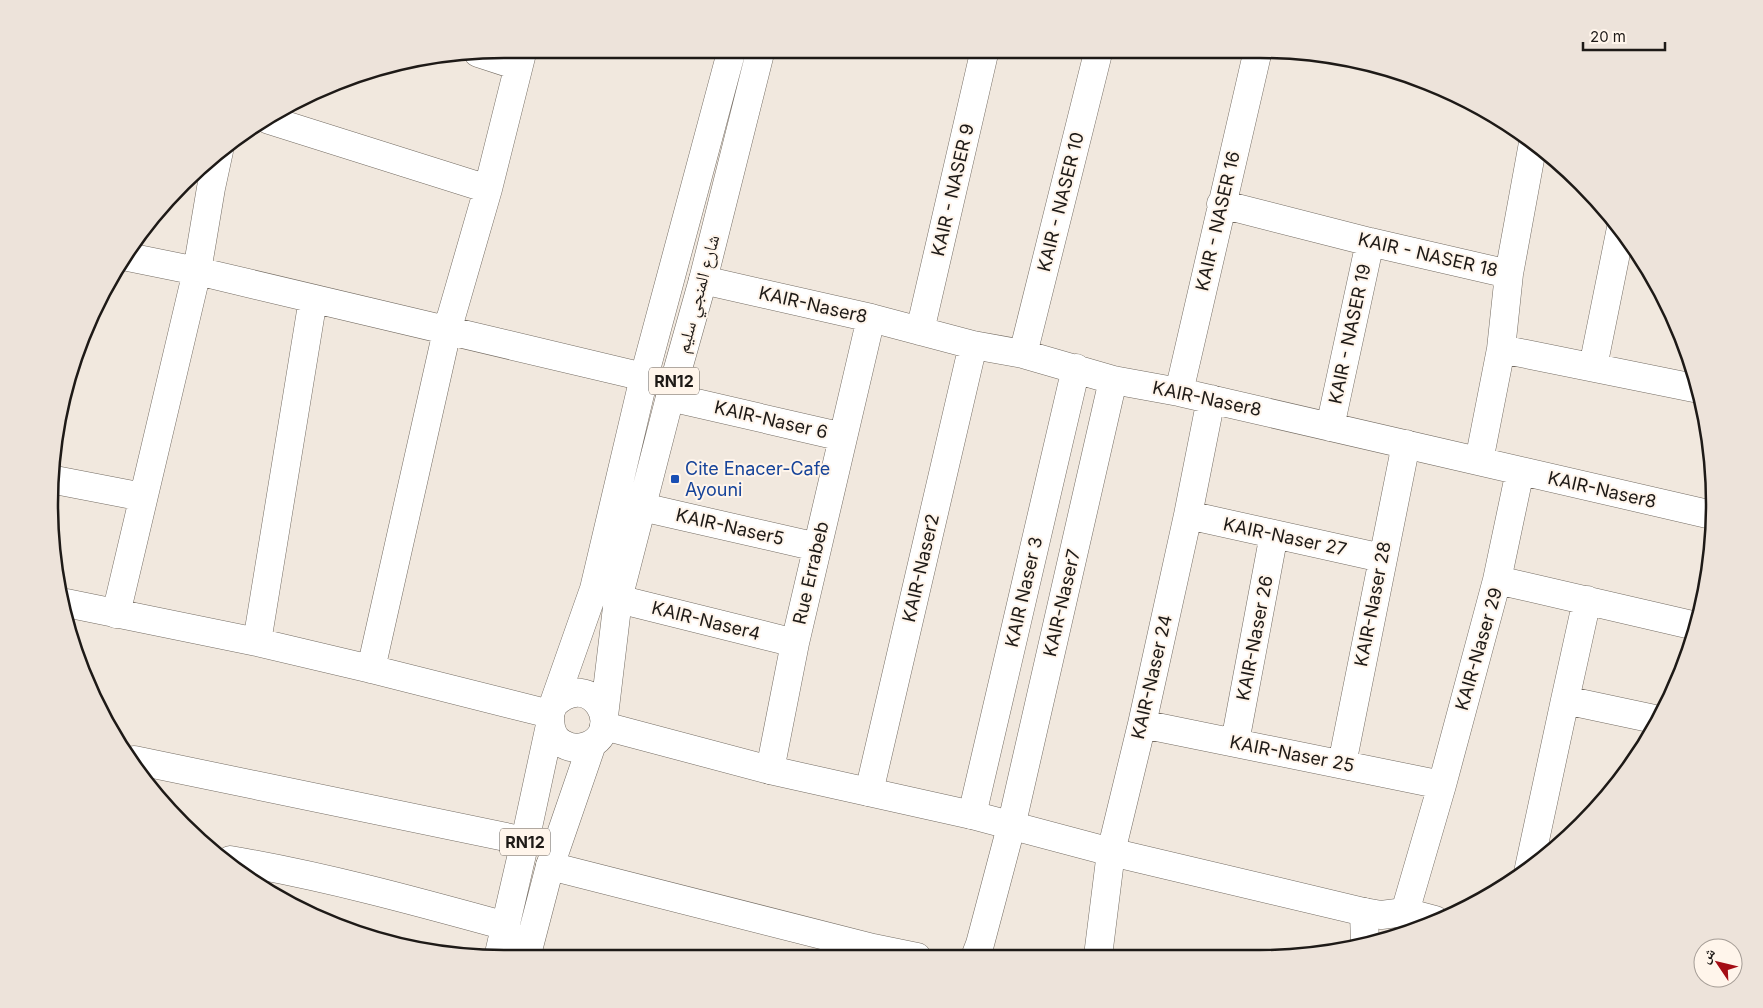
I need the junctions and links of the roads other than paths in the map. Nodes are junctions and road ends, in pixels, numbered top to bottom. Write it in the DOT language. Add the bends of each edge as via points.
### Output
graph roads {
  1 [pos="520,58"];
  2 [pos="730,58"];
  3 [pos="759,58"];
  4 [pos="983,58"];
  5 [pos="1097,58"];
  6 [pos="1256,58"];
  7 [pos="274,122"];
  8 [pos="1532,151"];
  9 [pos="216,163"];
  10 [pos="488,189"];
  11 [pos="1221,204"];
  12 [pos="1619,240"];
  13 [pos="1370,242"];
  14 [pos="132,258"];
  15 [pos="197,271"];
  16 [pos="1509,274"];
  17 [pos="703,280"];
  18 [pos="313,298"];
  19 [pos="871,318"];
  20 [pos="447,331"];
  21 [pos="920,332"];
  22 [pos="973,344"];
  23 [pos="1501,349"];
  24 [pos="1023,354"];
  25 [pos="1593,367"];
  26 [pos="1076,368"];
  27 [pos="644,377"];
  28 [pos="1113,380"];
  29 [pos="1689,384"];
  30 [pos="1179,392"];
  31 [pos="670,397"];
  32 [pos="1211,399"];
  33 [pos="1330,427"];
  34 [pos="843,437"];
  35 [pos="1406,444"];
  36 [pos="1479,461"];
  37 [pos="1520,471"];
  38 [pos="58,481"];
  39 [pos="143,497"];
  40 [pos="642,506"];
  41 [pos="1706,514"];
  42 [pos="1188,515"];
  43 [pos="1274,534"];
  44 [pos="817,547"];
  45 [pos="1382,558"];
  46 [pos="1497,580"];
  47 [pos="618,599"];
  48 [pos="1587,600"];
  49 [pos="69,604"];
  50 [pos="116,614"];
  51 [pos="1689,624"];
  52 [pos="256,642"];
  53 [pos="795,643"];
  54 [pos="372,669"];
  55 [pos="1564,700"];
  56 [pos="551,715"];
  57 [pos="1648,722"];
  58 [pos="1142,724"];
  59 [pos="600,729"];
  60 [pos="1235,742"];
  61 [pos="139,761"];
  62 [pos="1342,764"];
  63 [pos="770,770"];
  64 [pos="1442,785"];
  65 [pos="869,792"];
  66 [pos="972,816"];
  67 [pos="1011,827"];
  68 [pos="525,841"];
  69 [pos="1111,852"];
  70 [pos="1531,858"];
  71 [pos="236,861"];
  72 [pos="550,866"];
  73 [pos="1364,912"];
  74 [pos="1405,912"];
  75 [pos="1428,918"];
  76 [pos="506,926"];
  77 [pos="1365,937"];
  78 [pos="500,950"];
  79 [pos="528,950"];
  80 [pos="865,950"];
  81 [pos="977,950"];
  82 [pos="1099,950"];
  1 -- 10 [label="street"];
  2 -- 27 [label="street, شارع المنجي سليم / RN12"];
  3 -- 17 [label="street, شارع المنجي سليم / RN12"];
  4 -- 21 [label="street, KAIR - NASER 9"];
  5 -- 24 [label="street, KAIR - NASER 10"];
  6 -- 11 [label="street, KAIR - NASER 16"];
  7 -- 10 [label="street"];
  8 -- 16 [label="street"];
  9 -- 15 [label="street"];
  10 -- 20 [label="street"];
  11 -- 13 [label="street, KAIR - NASER 18"];
  11 -- 30 [label="street, KAIR - NASER 16"];
  12 -- 25 [label="street"];
  13 -- 16 [label="street, KAIR - NASER 18"];
  13 -- 33 [label="street, KAIR - NASER 19"];
  14 -- 15 [label="street"];
  15 -- 18 [label="street"];
  15 -- 39 [label="street"];
  16 -- 23 [label="street, KAIR - NASER 18"];
  17 -- 19 [label="street, KAIR-Naser8"];
  17 -- 31 [label="street, شارع المنجي سليم / RN12"];
  18 -- 20 [label="street"];
  18 -- 52 [label="street"];
  19 -- 21 [label="street, KAIR-Naser8"];
  19 -- 34 [label="street, Rue Errabeb"];
  20 -- 27 [label="street"];
  20 -- 54 [label="street"];
  21 -- 22 [label="street, KAIR-Naser8"];
  22 -- 24 [label="street, KAIR-Naser8"];
  22 -- 65 [label="street, KAIR-Naser2"];
  23 -- 25 [label="street"];
  23 -- 36 [label="street, KAIR - NASER 18"];
  24 -- 26 [label="street, KAIR-Naser8"];
  25 -- 29 [label="street"];
  26 -- 28 [label="street, KAIR-Naser8"];
  26 -- 66 [label="street, KAIR Naser 3"];
  27 -- 56 [label="street, شارع المنجي سليم / RN12" via="594,589"];
  28 -- 30 [label="street, KAIR-Naser8"];
  28 -- 67 [label="street, KAIR-Naser7"];
  30 -- 32 [label="street, KAIR-Naser8"];
  31 -- 34 [label="street, KAIR-Naser 6"];
  31 -- 40 [label="street, شارع المنجي سليم / RN12"];
  32 -- 33 [label="street, KAIR-Naser8"];
  32 -- 42 [label="street, KAIR-Naser 24"];
  33 -- 35 [label="street, KAIR-Naser8"];
  34 -- 44 [label="street, Rue Errabeb"];
  35 -- 36 [label="street, KAIR-Naser8"];
  35 -- 45 [label="street, KAIR-Naser 28"];
  36 -- 37 [label="street, KAIR-Naser8"];
  37 -- 41 [label="street, KAIR-Naser8"];
  37 -- 46 [label="street"];
  38 -- 39 [label="street"];
  39 -- 50 [label="street"];
  40 -- 44 [label="street, KAIR-Naser5"];
  40 -- 47 [label="street, شارع المنجي سليم / RN12"];
  42 -- 43 [label="street, KAIR-Naser 27"];
  42 -- 58 [label="street, KAIR-Naser 24"];
  43 -- 45 [label="street, KAIR-Naser 27"];
  43 -- 60 [label="street, KAIR-Naser 26"];
  44 -- 53 [label="street, Rue Errabeb"];
  45 -- 62 [label="street, KAIR-Naser 28"];
  46 -- 48 [label="street, KAIR-Naser 29"];
  46 -- 64 [label="street, KAIR-Naser 29"];
  47 -- 53 [label="street, KAIR-Naser4"];
  47 -- 59 [label="street, شارع المنجي سليم / RN12"];
  48 -- 51 [label="street, KAIR-Naser 29"];
  48 -- 55 [label="street"];
  49 -- 50 [label="street"];
  50 -- 52 [label="street"];
  52 -- 54 [label="street"];
  53 -- 63 [label="street, Rue Errabeb"];
  54 -- 56 [label="street"];
  55 -- 57 [label="street"];
  55 -- 70 [label="street"];
  56 -- 59 [label="street" via="553,735 570,748 582,748"];
  56 -- 59 [label="street" via="562,697 583,693 600,706"];
  56 -- 68 [label="street, شارع المنجي سليم / RN12"];
  58 -- 60 [label="street, KAIR-Naser 25"];
  58 -- 69 [label="street, KAIR-Naser 24"];
  59 -- 63 [label="street"];
  59 -- 72 [label="street, شارع المنجي سليم / RN12"];
  60 -- 62 [label="street, KAIR-Naser 25"];
  61 -- 68 [label="street"];
  62 -- 64 [label="street, KAIR-Naser 25"];
  63 -- 65 [label="street"];
  64 -- 74 [label="street, KAIR-Naser 29"];
  65 -- 66 [label="street"];
  66 -- 67 [label="street"];
  67 -- 69 [label="street"];
  67 -- 81 [label="street, KAIR-Naser7"];
  68 -- 76 [label="street, شارع المنجي سليم / RN12"];
  69 -- 73 [label="street"];
  69 -- 82 [label="street, KAIR-Naser 24"];
  71 -- 76 [label="street" via="399,896"];
  72 -- 79 [label="street, شارع المنجي سليم / RN12"];
  72 -- 80 [label="street"];
  73 -- 74 [label="street" via="1381,915"];
  73 -- 77 [label="street"];
  74 -- 75 [label="street"];
  76 -- 78 [label="street, شارع المنجي سليم / RN12"];
}
